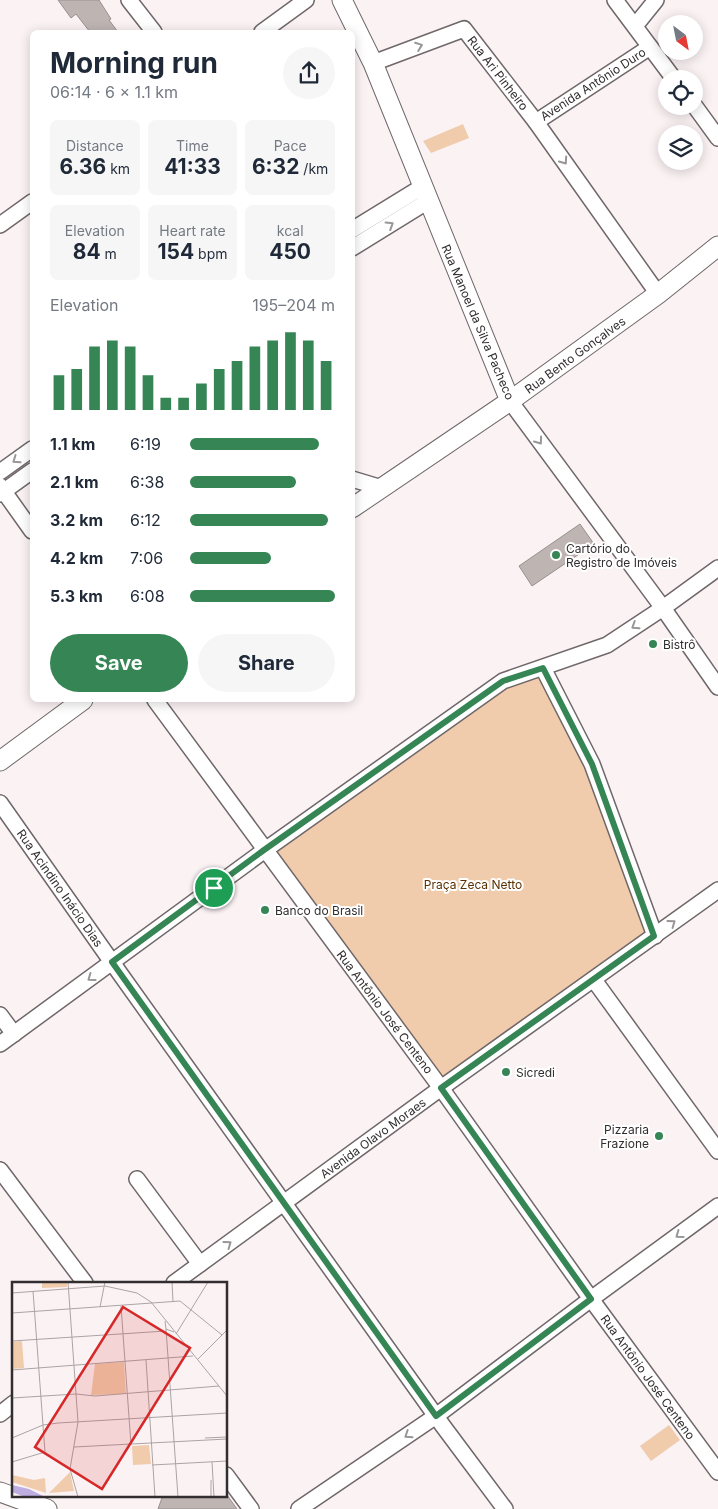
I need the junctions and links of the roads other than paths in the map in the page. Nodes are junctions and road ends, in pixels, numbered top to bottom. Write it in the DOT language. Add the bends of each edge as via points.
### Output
graph roads {
  1 [pos="130,0"];
  2 [pos="306,0"];
  3 [pos="342,0"];
  4 [pos="656,0"];
  5 [pos="623,3"];
  6 [pos="634,26"];
  7 [pos="152,30"];
  8 [pos="265,30"];
  9 [pos="650,47"];
  10 [pos="373,63"];
  11 [pos="667,70"];
  12 [pos="701,115"];
  13 [pos="536,122"];
  14 [pos="718,138"];
  15 [pos="425,194"];
  16 [pos="30,203"];
  17 [pos="0,225"];
  18 [pos="355,229"];
  19 [pos="355,246"];
  20 [pos="718,246"];
  21 [pos="658,294"];
  22 [pos="510,401"];
  23 [pos="30,450"];
  24 [pos="0,472"];
  25 [pos="30,472"];
  26 [pos="355,480"];
  27 [pos="382,488"];
  28 [pos="1,491"];
  29 [pos="355,506"];
  30 [pos="30,528"];
  31 [pos="718,568"];
  32 [pos="663,608"];
  33 [pos="543,668"];
  34 [pos="718,687"];
  35 [pos="80,702"];
  36 [pos="156,702"];
  37 [pos="0,761"];
  38 [pos="0,803"];
  39 [pos="264,850"];
  40 [pos="718,890"];
  41 [pos="654,936"];
  42 [pos="112,962"];
  43 [pos="594,980"];
  44 [pos="0,1015"];
  45 [pos="14,1034"];
  46 [pos="0,1044"];
  47 [pos="441,1088"];
  48 [pos="718,1151"];
  49 [pos="0,1170"];
  50 [pos="137,1180"];
  51 [pos="284,1203"];
  52 [pos="718,1206"];
  53 [pos="200,1264"];
  54 [pos="84,1282"];
  55 [pos="175,1282"];
  56 [pos="591,1299"];
  57 [pos="12,1405"];
  58 [pos="0,1414"];
  59 [pos="436,1416"];
  60 [pos="718,1472"];
  61 [pos="228,1478"];
  62 [pos="0,1492"];
  63 [pos="36,1507"];
  64 [pos="251,1509"];
  65 [pos="300,1509"];
  66 [pos="505,1509"];
  1 -- 7 [label="street"];
  2 -- 8 [label="street"];
  3 -- 10 [label="main road, Rua Manoel da Silva Pacheco"];
  4 -- 6 [label="street"];
  5 -- 6 [label="street"];
  6 -- 9 [label="street"];
  9 -- 11 [label="street"];
  9 -- 13 [label="street, Avenida Antônio Duro"];
  10 -- 13 [label="street, Rua Ari Pinheiro, one-way" via="464,29"];
  10 -- 15 [label="main road, Rua Manoel da Silva Pacheco"];
  12 -- 14 [label="street"];
  13 -- 21 [label="street, Rua Ari Pinheiro, one-way"];
  15 -- 18 [label="street"];
  19 -- 15 [label="street, one-way"];
  15 -- 22 [label="main road, Rua Manoel da Silva Pacheco"];
  16 -- 17 [label="street"];
  20 -- 21 [label="main road, Rua Bento Gonçalves"];
  21 -- 22 [label="main road, Rua Bento Gonçalves"];
  22 -- 27 [label="main road, Rua Bento Gonçalves"];
  22 -- 32 [label="street, Rua Manoel da Silva Pacheco, one-way"];
  23 -- 24 [label="street, one-way"];
  25 -- 28 [label="street"];
  26 -- 27 [label="street"];
  27 -- 29 [label="main road, Rua Bento Gonçalves"];
  28 -- 30 [label="street"];
  31 -- 32 [label="street"];
  32 -- 33 [label="street, one-way" via="607,645"];
  32 -- 34 [label="street, Rua Manoel da Silva Pacheco"];
  33 -- 39 [label="street" via="503,681"];
  33 -- 41 [label="street" via="592,764"];
  35 -- 37 [label="main road"];
  36 -- 39 [label="street, Rua Antônio José Centeno"];
  38 -- 42 [label="street, Rua Acindino Inácio Dias"];
  39 -- 42 [label="street"];
  39 -- 47 [label="street, Rua Antônio José Centeno"];
  41 -- 40 [label="street, Avenida Olavo Moraes, one-way"];
  41 -- 43 [label="street, Avenida Olavo Moraes"];
  42 -- 45 [label="street, one-way"];
  42 -- 51 [label="street, Rua Acindino Inácio Dias"];
  43 -- 47 [label="street, Avenida Olavo Moraes"];
  43 -- 48 [label="street"];
  44 -- 45 [label="street"];
  45 -- 46 [label="street"];
  47 -- 51 [label="street, Avenida Olavo Moraes"];
  47 -- 56 [label="street, Rua Antônio José Centeno"];
  49 -- 54 [label="street"];
  50 -- 53 [label="street"];
  53 -- 51 [label="street, Avenida Olavo Moraes, one-way"];
  51 -- 59 [label="street, Rua Acindino Inácio Dias"];
  52 -- 56 [label="street, one-way"];
  53 -- 55 [label="street, Avenida Olavo Moraes"];
  56 -- 59 [label="street"];
  56 -- 60 [label="street, Rua Antônio José Centeno"];
  57 -- 58 [label="street"];
  59 -- 65 [label="street, one-way"];
  59 -- 66 [label="street, Rua Acindino Inácio Dias"];
  61 -- 64 [label="street"];
  62 -- 63 [label="main road"];
}
